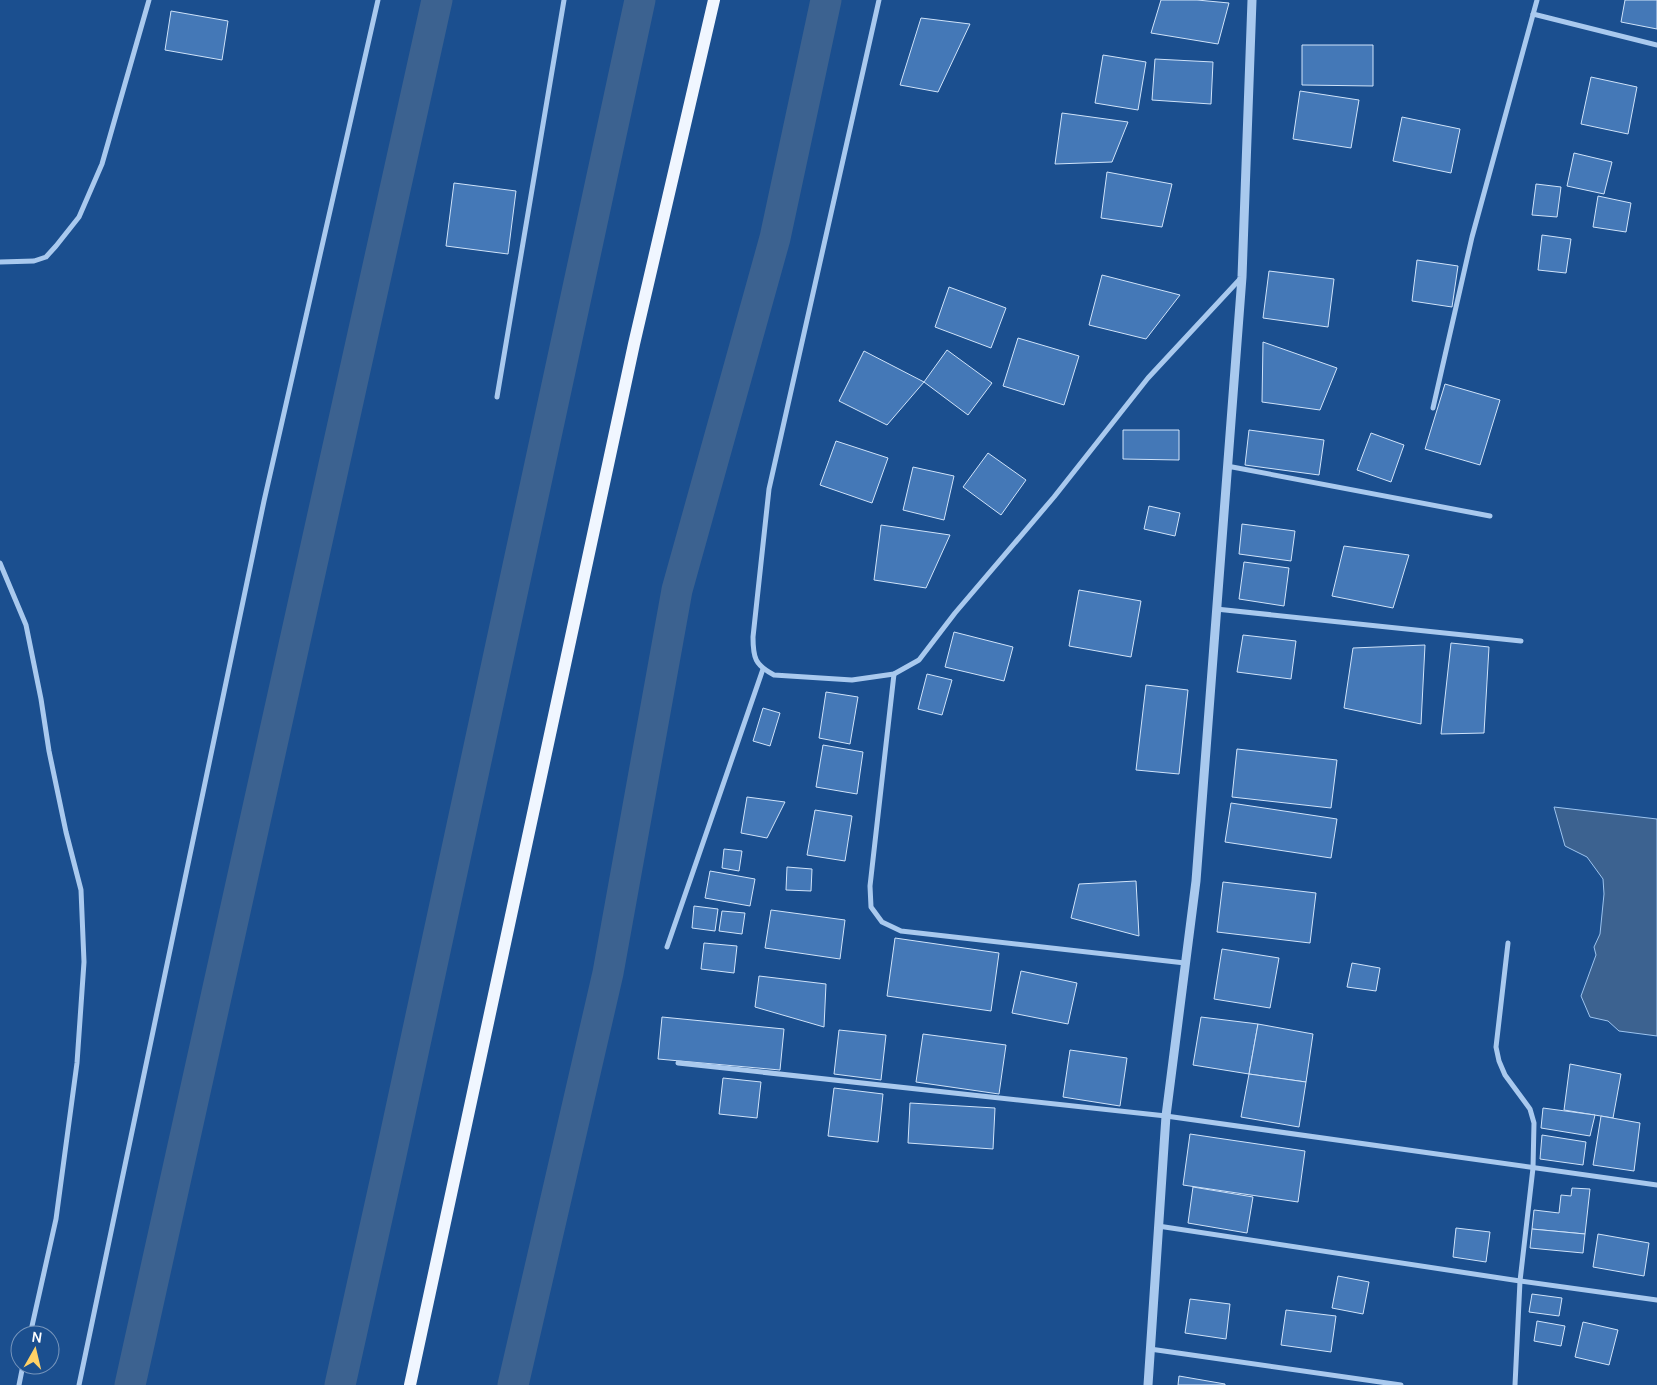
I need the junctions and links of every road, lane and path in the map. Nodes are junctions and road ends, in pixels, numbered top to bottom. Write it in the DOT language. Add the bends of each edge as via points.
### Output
graph roads {
  1 [pos="149,0"];
  2 [pos="378,0"];
  3 [pos="564,0"];
  4 [pos="714,0"];
  5 [pos="878,0"];
  6 [pos="1252,0"];
  7 [pos="1537,0"];
  8 [pos="1533,14"];
  9 [pos="1657,45"];
  10 [pos="0,262"];
  11 [pos="1242,277"];
  12 [pos="497,397"];
  13 [pos="1433,408"];
  14 [pos="1227,466"];
  15 [pos="1490,516"];
  16 [pos="0,563"];
  17 [pos="1216,609"];
  18 [pos="1521,641"];
  19 [pos="763,669"];
  20 [pos="894,674"];
  21 [pos="1508,943"];
  22 [pos="667,947"];
  23 [pos="1185,964"];
  24 [pos="678,1063"];
  25 [pos="1166,1116"];
  26 [pos="1533,1168"];
  27 [pos="1657,1185"];
  28 [pos="1158,1226"];
  29 [pos="1520,1281"];
  30 [pos="1657,1300"];
  31 [pos="32,1325"];
  32 [pos="1150,1349"];
  33 [pos="79,1385"];
  34 [pos="410,1385"];
  35 [pos="1148,1385"];
  36 [pos="1401,1385"];
  37 [pos="1515,1385"];
  1 -- 10 [label="street" via="102,164 79,217 46,257 18,263"];
  2 -- 33 [label="street" via="264,500"];
  3 -- 12 [label="street"];
  4 -- 34 [label="main road" via="634,344"];
  5 -- 19 [label="street" via="769,489 752,637 755,660"];
  6 -- 11 [label="street"];
  7 -- 8 [label="street"];
  8 -- 9 [label="street"];
  8 -- 13 [label="street" via="1472,237"];
  11 -- 14 [label="street"];
  11 -- 20 [label="street" via="1148,378 919,660"];
  14 -- 15 [label="street"];
  14 -- 17 [label="street"];
  16 -- 31 [label="street" via="26,625 51,760 81,890 84,962 77,1063 56,1219"];
  17 -- 18 [label="street"];
  17 -- 23 [label="street" via="1196,881"];
  19 -- 20 [label="street" via="774,675 852,680"];
  19 -- 22 [label="street"];
  20 -- 23 [label="street" via="870,886 871,907 882,922 901,931"];
  21 -- 26 [label="street" via="1496,1047 1505,1075 1530,1110 1534,1123"];
  23 -- 25 [label="street"];
  24 -- 25 [label="street"];
  25 -- 26 [label="street"];
  25 -- 28 [label="street"];
  26 -- 27 [label="street"];
  26 -- 29 [label="street"];
  28 -- 29 [label="street"];
  28 -- 32 [label="street"];
  29 -- 30 [label="street"];
  29 -- 37 [label="street"];
  32 -- 35 [label="street"];
  32 -- 36 [label="street"];
}
